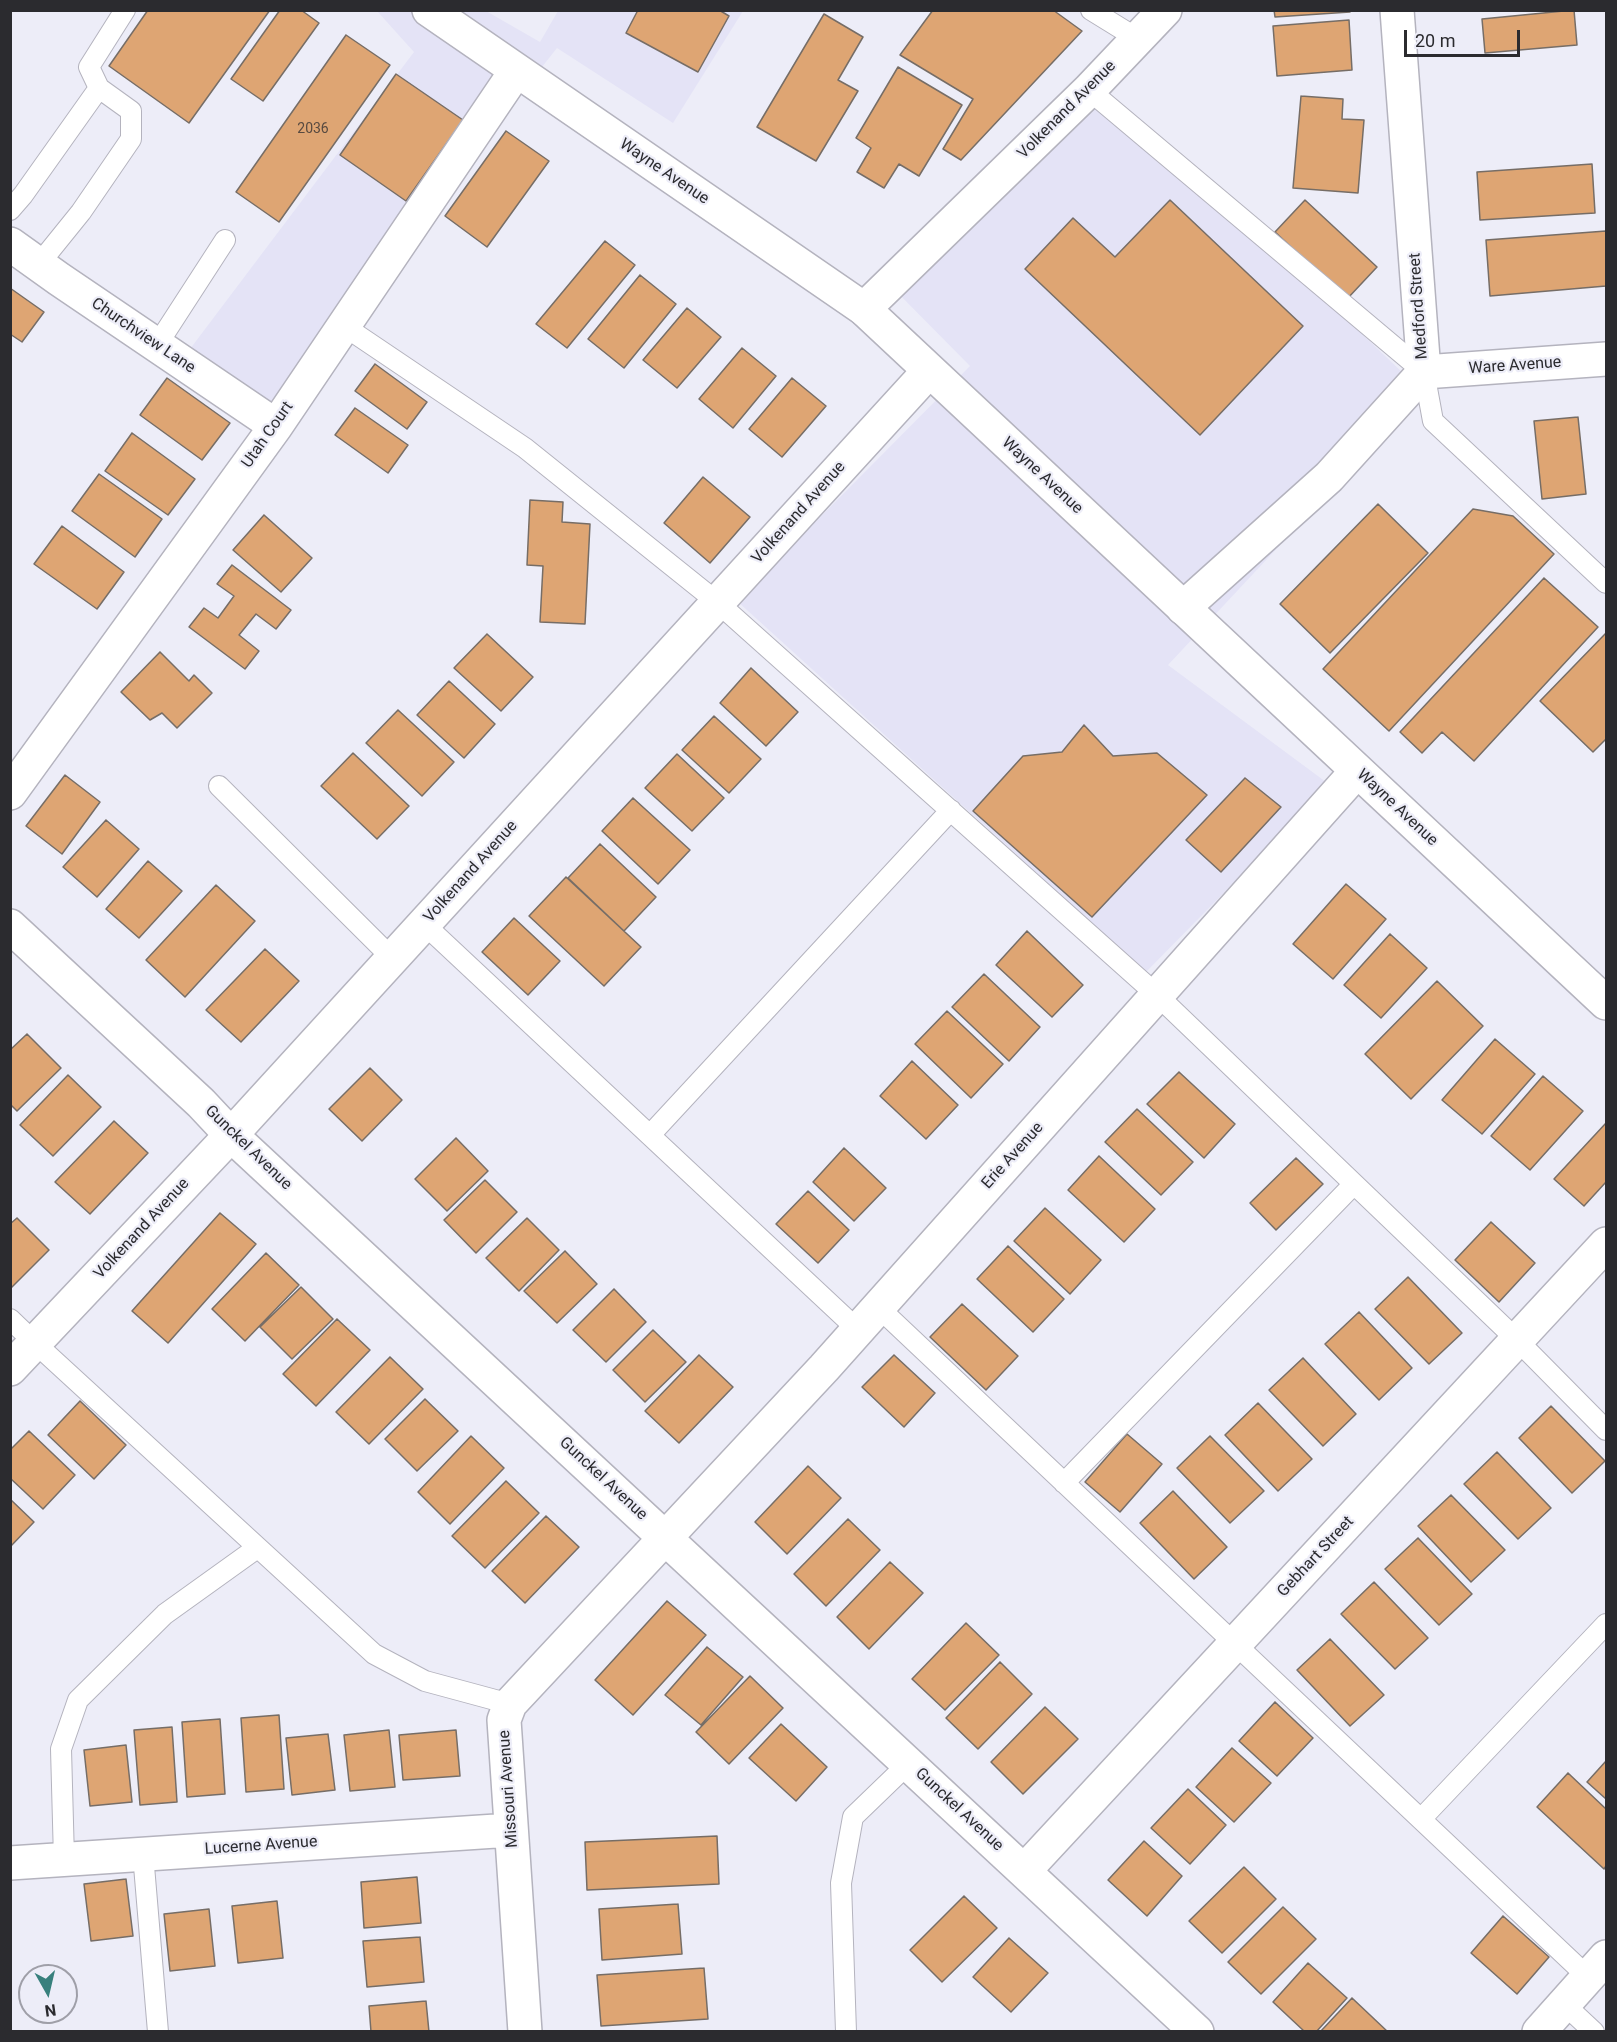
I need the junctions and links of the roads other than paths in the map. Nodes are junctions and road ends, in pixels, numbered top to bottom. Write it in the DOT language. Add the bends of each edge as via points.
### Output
graph roads {
  1 [pos="125,10"];
  2 [pos="429,10"];
  3 [pos="1091,10"];
  4 [pos="1166,10"];
  5 [pos="1397,10"];
  6 [pos="1138,39"];
  7 [pos="516,71"];
  8 [pos="99,88"];
  9 [pos="1089,90"];
  10 [pos="10,210"];
  11 [pos="225,240"];
  12 [pos="10,244"];
  13 [pos="39,264"];
  14 [pos="864,309"];
  15 [pos="344,326"];
  16 [pos="157,345"];
  17 [pos="1606,359"];
  18 [pos="928,371"];
  19 [pos="1424,372"];
  20 [pos="276,426"];
  21 [pos="1606,583"];
  22 [pos="717,602"];
  23 [pos="1183,608"];
  24 [pos="1357,771"];
  25 [pos="219,786"];
  26 [pos="10,793"];
  27 [pos="951,810"];
  28 [pos="424,924"];
  29 [pos="10,926"];
  30 [pos="392,958"];
  31 [pos="1157,995"];
  32 [pos="1606,1003"];
  33 [pos="231,1135"];
  34 [pos="650,1135"];
  35 [pos="1354,1184"];
  36 [pos="1606,1244"];
  37 [pos="10,1319"];
  38 [pos="868,1319"];
  39 [pos="1517,1340"];
  40 [pos="35,1343"];
  41 [pos="10,1369"];
  42 [pos="1606,1430"];
  43 [pos="1064,1483"];
  44 [pos="666,1537"];
  45 [pos="257,1548"];
  46 [pos="1606,1624"];
  47 [pos="1235,1644"];
  48 [pos="510,1704"];
  49 [pos="909,1763"];
  50 [pos="1421,1819"];
  51 [pos="511,1830"];
  52 [pos="143,1854"];
  53 [pos="64,1859"];
  54 [pos="10,1863"];
  55 [pos="1025,1870"];
  56 [pos="1598,1967"];
  57 [pos="1154,1992"];
  58 [pos="1564,2004"];
  59 [pos="158,2031"];
  60 [pos="525,2031"];
  61 [pos="846,2031"];
  62 [pos="1157,2031"];
  63 [pos="1197,2031"];
  64 [pos="1539,2031"];
  65 [pos="1594,2031"];
  1 -- 8 [label="lane" via="90,67"];
  2 -- 7 [label="street, Wayne Avenue"];
  3 -- 6 [label="lane"];
  4 -- 6 [label="street, Volkenand Avenue"];
  5 -- 19 [label="street, Medford Street"];
  6 -- 9 [label="street, Volkenand Avenue"];
  7 -- 14 [label="street, Wayne Avenue"];
  7 -- 15 [label="street, Utah Court"];
  8 -- 10 [label="lane"];
  8 -- 13 [label="lane" via="131,111 131,139 81,212"];
  9 -- 14 [label="street, Volkenand Avenue"];
  9 -- 19 [label="lane"];
  11 -- 16 [label="lane"];
  12 -- 13 [label="street, Churchview Lane"];
  13 -- 16 [label="street, Churchview Lane"];
  14 -- 18 [label="street, Wayne Avenue"];
  15 -- 20 [label="street, Utah Court"];
  15 -- 22 [label="lane" via="525,448"];
  16 -- 20 [label="street, Churchview Lane"];
  17 -- 19 [label="street, Ware Avenue"];
  18 -- 22 [label="street, Volkenand Avenue"];
  18 -- 23 [label="street, Wayne Avenue"];
  19 -- 21 [label="lane" via="1433,421"];
  19 -- 23 [label="street, Medford Street" via="1329,477"];
  20 -- 26 [label="street, Utah Court"];
  22 -- 27 [label="lane"];
  22 -- 28 [label="street, Volkenand Avenue"];
  23 -- 24 [label="street, Wayne Avenue"];
  24 -- 31 [label="street, Erie Avenue"];
  24 -- 32 [label="street, Wayne Avenue"];
  25 -- 30 [label="lane"];
  27 -- 31 [label="lane"];
  27 -- 34 [label="lane"];
  28 -- 30 [label="street, Volkenand Avenue"];
  28 -- 34 [label="lane"];
  29 -- 33 [label="street, Gunckel Avenue"];
  30 -- 33 [label="street, Volkenand Avenue"];
  31 -- 35 [label="lane"];
  31 -- 38 [label="street, Erie Avenue"];
  33 -- 40 [label="street, Volkenand Avenue"];
  33 -- 44 [label="street, Gunckel Avenue"];
  34 -- 38 [label="lane"];
  35 -- 39 [label="lane"];
  35 -- 43 [label="lane"];
  36 -- 39 [label="street, Gebhart Street"];
  37 -- 40 [label="lane"];
  38 -- 43 [label="lane"];
  38 -- 44 [label="street, Erie Avenue"];
  39 -- 42 [label="lane"];
  39 -- 47 [label="street, Gebhart Street"];
  40 -- 41 [label="street, Volkenand Avenue"];
  40 -- 45 [label="lane"];
  43 -- 47 [label="lane"];
  44 -- 48 [label="street"];
  44 -- 49 [label="street, Gunckel Avenue"];
  45 -- 48 [label="lane" via="374,1654 425,1681"];
  45 -- 53 [label="lane" via="165,1614 78,1700 61,1749"];
  46 -- 50 [label="lane"];
  47 -- 50 [label="lane"];
  47 -- 55 [label="street, Gebhart Street"];
  48 -- 51 [label="street, Missouri Avenue" via="504,1720"];
  49 -- 55 [label="street, Gunckel Avenue"];
  49 -- 61 [label="lane" via="853,1817 841,1883"];
  50 -- 56 [label="lane"];
  51 -- 52 [label="street, Lucerne Avenue"];
  51 -- 60 [label="street, Missouri Avenue"];
  52 -- 53 [label="street, Lucerne Avenue"];
  52 -- 59 [label="lane"];
  53 -- 54 [label="street, Lucerne Avenue"];
  55 -- 57 [label="street, Gunckel Avenue"];
  56 -- 58 [label="street"];
  57 -- 62 [label="street"];
  57 -- 63 [label="street, Gunckel Avenue"];
  58 -- 64 [label="street"];
  58 -- 65 [label="lane"];
}
